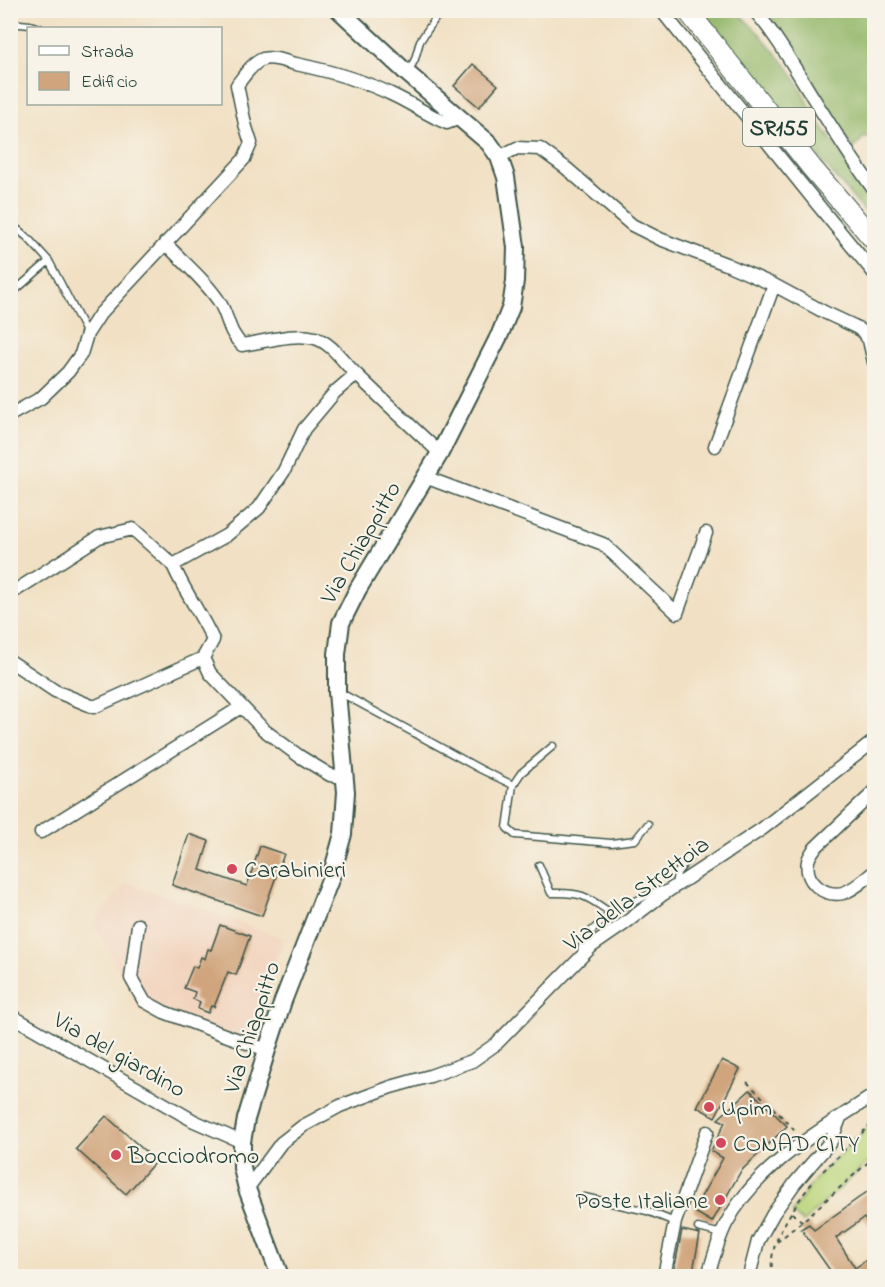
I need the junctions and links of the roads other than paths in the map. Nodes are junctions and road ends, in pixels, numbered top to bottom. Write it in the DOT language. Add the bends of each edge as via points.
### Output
graph roads {
  1 [pos="339,10"];
  2 [pos="439,10"];
  3 [pos="661,10"];
  4 [pos="687,10"];
  5 [pos="759,13"];
  6 [pos="10,23"];
  7 [pos="35,27"];
  8 [pos="408,74"];
  9 [pos="460,118"];
  10 [pos="499,157"];
  11 [pos="874,189"];
  12 [pos="10,223"];
  13 [pos="874,240"];
  14 [pos="165,243"];
  15 [pos="49,261"];
  16 [pos="874,273"];
  17 [pos="774,285"];
  18 [pos="10,295"];
  19 [pos="87,334"];
  20 [pos="874,362"];
  21 [pos="356,374"];
  22 [pos="10,415"];
  23 [pos="715,446"];
  24 [pos="440,453"];
  25 [pos="425,477"];
  26 [pos="706,533"];
  27 [pos="173,565"];
  28 [pos="10,594"];
  29 [pos="202,658"];
  30 [pos="10,662"];
  31 [pos="337,692"];
  32 [pos="241,707"];
  33 [pos="874,741"];
  34 [pos="553,746"];
  35 [pos="344,777"];
  36 [pos="513,785"];
  37 [pos="874,792"];
  38 [pos="648,824"];
  39 [pos="41,832"];
  40 [pos="688,858"];
  41 [pos="539,865"];
  42 [pos="874,872"];
  43 [pos="675,886"];
  44 [pos="611,913"];
  45 [pos="138,925"];
  46 [pos="580,957"];
  47 [pos="10,1015"];
  48 [pos="267,1050"];
  49 [pos="874,1095"];
  50 [pos="840,1118"];
  51 [pos="707,1132"];
  52 [pos="814,1136"];
  53 [pos="243,1142"];
  54 [pos="824,1149"];
  55 [pos="247,1189"];
  56 [pos="584,1197"];
  57 [pos="675,1222"];
  58 [pos="698,1228"];
  59 [pos="722,1234"];
  60 [pos="280,1276"];
  61 [pos="664,1276"];
  62 [pos="708,1276"];
  63 [pos="749,1276"];
  1 -- 8 [label="street, Via Chiappitto"];
  2 -- 8 [label="lane" via="420,41"];
  3 -- 16 [label="street"];
  4 -- 13 [label="main road, SR155"];
  5 -- 11 [label="street"];
  6 -- 7 [label="lane"];
  8 -- 9 [label="street, Via Chiappitto"];
  9 -- 10 [label="street, Via Chiappitto"];
  9 -- 14 [label="street" via="447,123 363,82 263,59 237,85 251,143 244,159"];
  10 -- 17 [label="street" via="517,148 540,148 632,225"];
  10 -- 24 [label="street, Via Chiappitto" via="506,177 516,247 511,307"];
  12 -- 15 [label="lane"];
  14 -- 19 [label="street" via="100,314"];
  14 -- 21 [label="street" via="211,290 222,305 235,339 242,345 278,338 317,338"];
  15 -- 18 [label="lane"];
  15 -- 19 [label="lane"];
  17 -- 20 [label="street" via="862,331 869,340"];
  17 -- 23 [label="street"];
  19 -- 22 [label="street" via="81,354 68,372 41,398"];
  21 -- 24 [label="street"];
  21 -- 27 [label="street" via="304,429 285,471 259,508 227,535"];
  24 -- 25 [label="street, Via Chiappitto"];
  25 -- 26 [label="street" via="603,544 677,613"];
  25 -- 31 [label="street, Via Chiappitto" via="341,623"];
  27 -- 28 [label="street" via="133,529 99,537"];
  27 -- 29 [label="street" via="213,639"];
  29 -- 30 [label="street" via="94,707 55,691"];
  29 -- 32 [label="street" via="210,673"];
  31 -- 35 [label="street, Via Chiappitto"];
  31 -- 36 [label="lane"];
  32 -- 35 [label="street" via="299,756 330,775"];
  32 -- 39 [label="street"];
  33 -- 43 [label="street, Via della Strettoia" via="762,828"];
  34 -- 36 [label="lane" via="521,773"];
  35 -- 48 [label="street, Via Chiappitto" via="343,834 331,878"];
  36 -- 38 [label="lane" via="507,828 515,835 611,843 635,840"];
  37 -- 42 [label="street" via="814,848 808,860 813,883 833,894 844,893"];
  40 -- 43 [label="lane" via="677,873"];
  41 -- 44 [label="lane" via="551,893 574,892"];
  43 -- 44 [label="lane"];
  43 -- 46 [label="street, Via della Strettoia"];
  44 -- 46 [label="lane" via="586,936"];
  45 -- 48 [label="street" via="131,978 144,1001"];
  46 -- 55 [label="street, Via della Strettoia" via="488,1050 472,1061 340,1106 303,1126 281,1143"];
  47 -- 53 [label="street, Via del giardino" via="194,1121"];
  48 -- 53 [label="street, Via Chiappitto"];
  49 -- 50 [label="street"];
  50 -- 52 [label="street"];
  50 -- 54 [label="street" via="831,1142"];
  51 -- 57 [label="street"];
  52 -- 54 [label="street" via="824,1139"];
  52 -- 59 [label="street" via="764,1175 740,1202"];
  53 -- 55 [label="street, Via Chiappitto" via="242,1168"];
  54 -- 63 [label="street" via="773,1214 758,1241"];
  55 -- 60 [label="street, Via Chiappitto"];
  56 -- 57 [label="lane" via="647,1211"];
  57 -- 61 [label="street"];
  58 -- 59 [label="lane"];
  59 -- 62 [label="street"];
}
